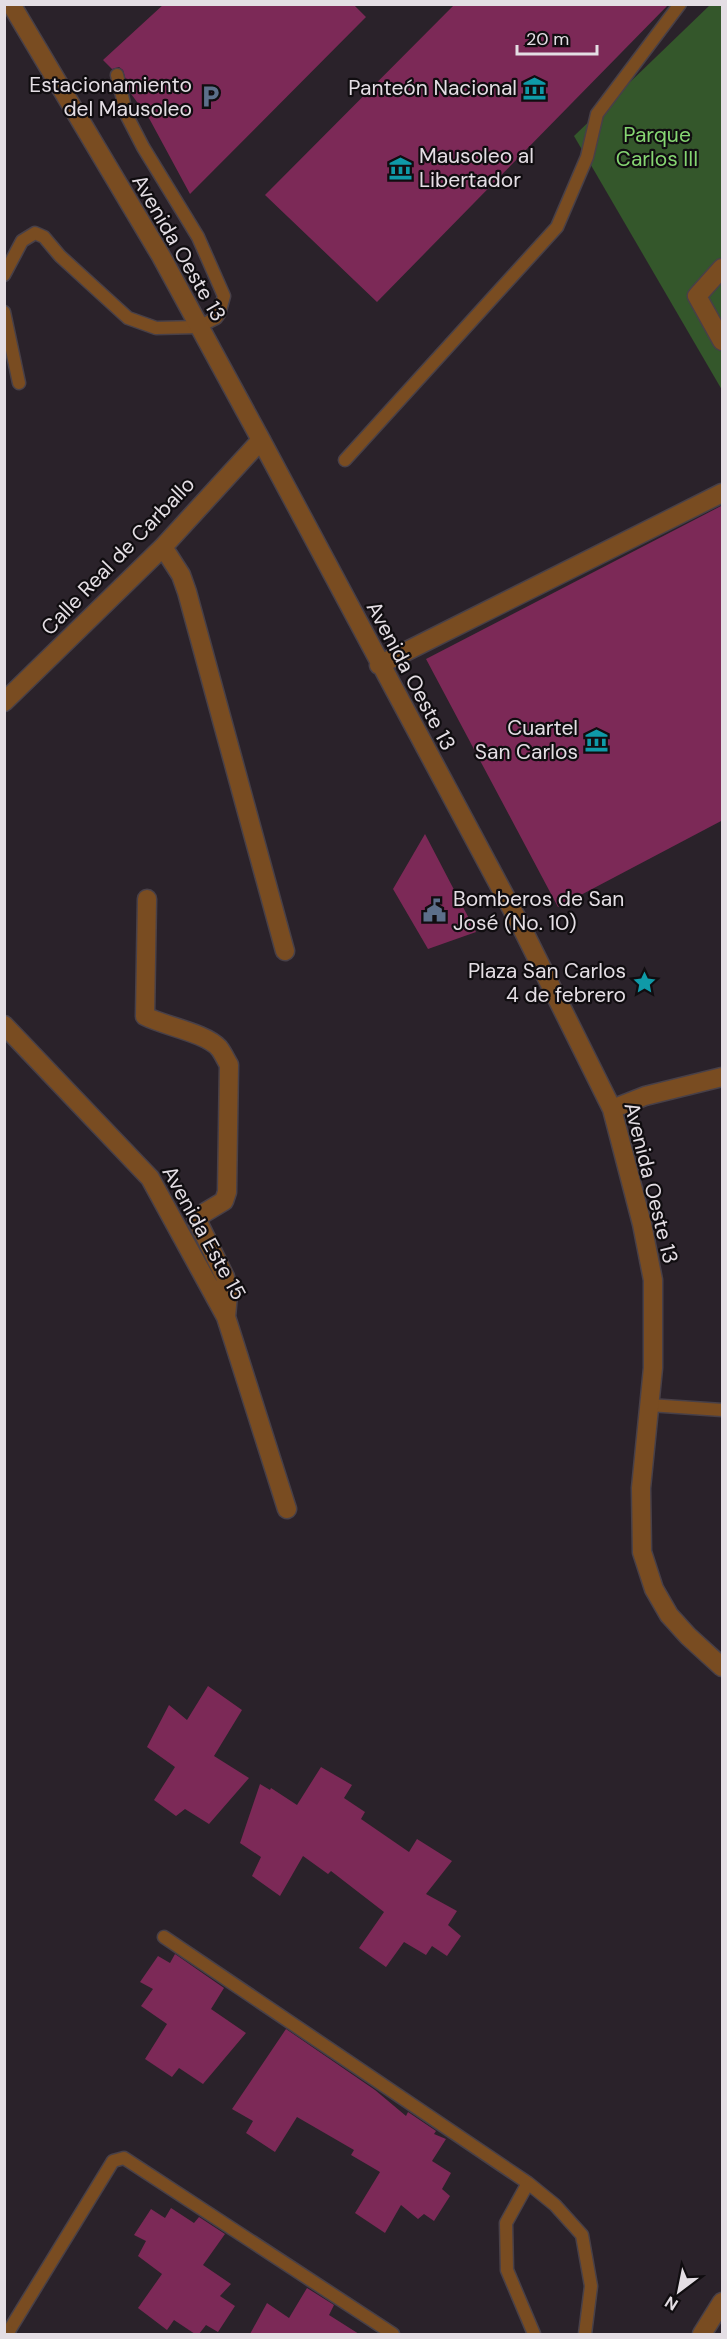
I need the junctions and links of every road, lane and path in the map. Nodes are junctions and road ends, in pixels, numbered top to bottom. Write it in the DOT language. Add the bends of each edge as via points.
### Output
graph roads {
  1 [pos="11,4"];
  2 [pos="680,4"];
  3 [pos="117,75"];
  4 [pos="723,268"];
  5 [pos="4,275"];
  6 [pos="4,312"];
  7 [pos="198,327"];
  8 [pos="723,341"];
  9 [pos="19,383"];
  10 [pos="261,440"];
  11 [pos="345,460"];
  12 [pos="723,493"];
  13 [pos="164,547"];
  14 [pos="379,665"];
  15 [pos="4,702"];
  16 [pos="147,899"];
  17 [pos="285,951"];
  18 [pos="4,1025"];
  19 [pos="723,1077"];
  20 [pos="612,1109"];
  21 [pos="226,1317"];
  22 [pos="649,1406"];
  23 [pos="723,1410"];
  24 [pos="287,1509"];
  25 [pos="723,1666"];
  26 [pos="164,1937"];
  27 [pos="528,2183"];
  28 [pos="723,2302"];
  29 [pos="6,2334"];
  30 [pos="393,2334"];
  31 [pos="534,2334"];
  32 [pos="585,2334"];
  33 [pos="702,2334"];
  1 -- 7 [label="street, Avenida Oeste 13" via="161,256"];
  2 -- 11 [label="lane" via="597,114 587,157 557,227"];
  3 -- 7 [label="lane" via="127,116 198,237 224,296 216,318"];
  4 -- 8 [label="street" via="697,296"];
  5 -- 7 [label="lane" via="22,241 35,234 44,237 128,318 156,328"];
  6 -- 9 [label="lane"];
  7 -- 10 [label="street, Avenida Oeste 13"];
  10 -- 13 [label="street, Calle Real de Carballo"];
  10 -- 14 [label="street, Avenida Oeste 13"];
  12 -- 14 [label="street"];
  13 -- 15 [label="street, Calle Real de Carballo"];
  13 -- 17 [label="street" via="187,592"];
  14 -- 20 [label="street, Avenida Oeste 13" via="522,928"];
  16 -- 21 [label="street" via="145,1016 187,1030 219,1047 229,1065 227,1192 224,1202 197,1220 225,1277"];
  18 -- 21 [label="street, Avenida Este 15" via="150,1178"];
  19 -- 20 [label="street" via="645,1096"];
  20 -- 22 [label="street, Avenida Oeste 13" via="653,1280"];
  21 -- 24 [label="street, Avenida Este 15"];
  22 -- 23 [label="lane"];
  22 -- 25 [label="street, Avenida Oeste 13" via="640,1498 640,1538 647,1569 669,1615"];
  26 -- 27 [label="lane"];
  27 -- 31 [label="lane" via="506,2223 507,2270"];
  27 -- 32 [label="lane" via="582,2235 591,2286"];
  28 -- 33 [label="street"];
  29 -- 30 [label="lane" via="113,2161 123,2158"];
}
